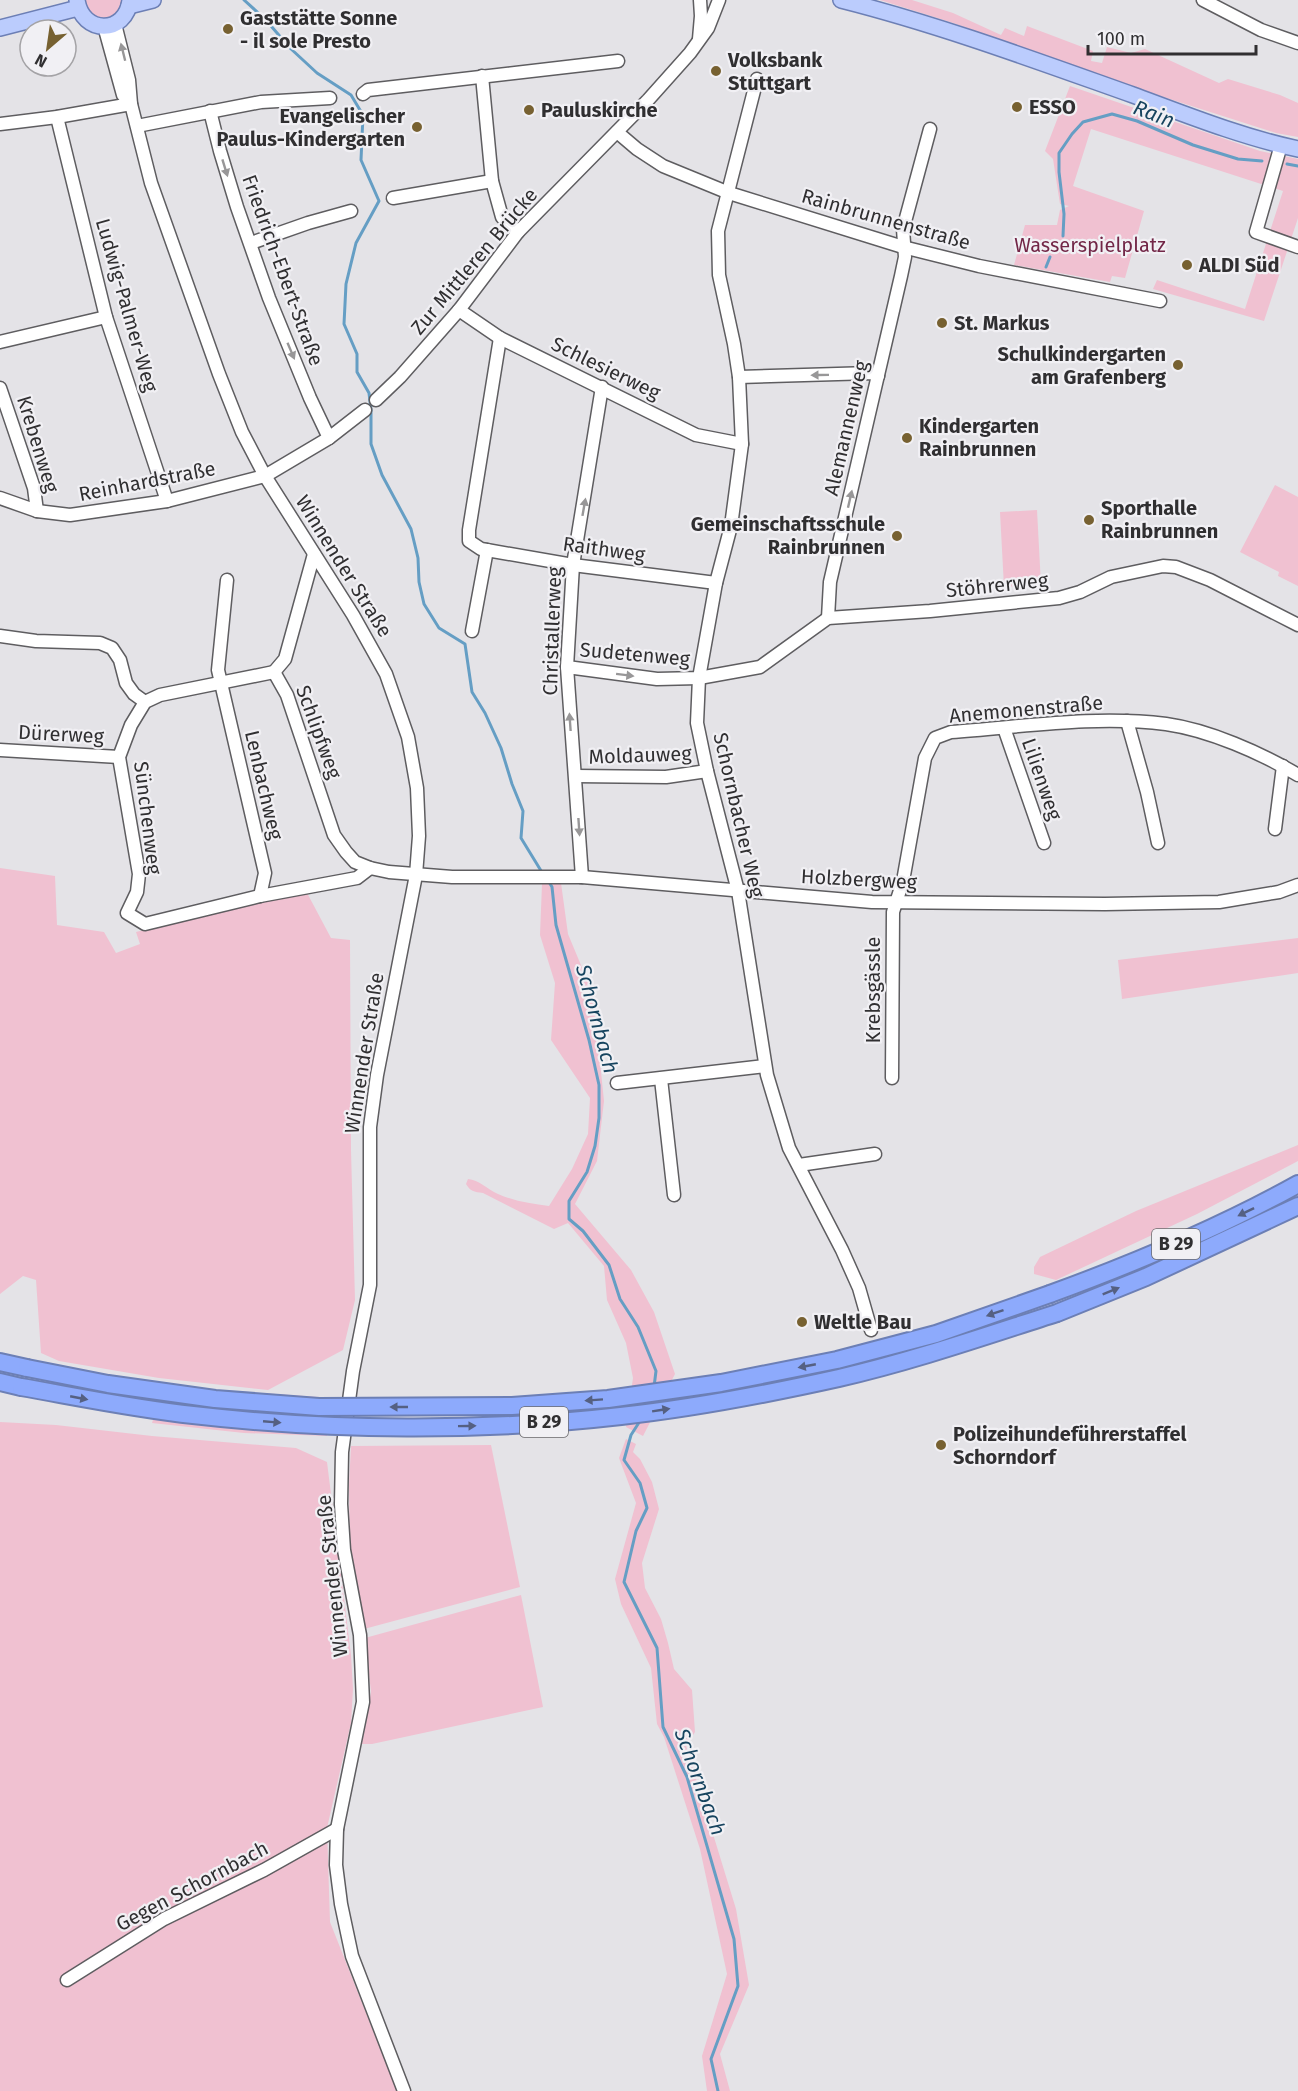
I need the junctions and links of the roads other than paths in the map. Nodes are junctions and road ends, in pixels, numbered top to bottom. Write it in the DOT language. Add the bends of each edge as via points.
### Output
graph roads {
  1 [pos="153,0"];
  2 [pos="700,0"];
  3 [pos="719,0"];
  4 [pos="841,0"];
  5 [pos="1203,0"];
  6 [pos="129,3"];
  7 [pos="80,9"];
  8 [pos="59,18"];
  9 [pos="109,25"];
  10 [pos="0,28"];
  11 [pos="18,33"];
  12 [pos="0,37"];
  13 [pos="698,40"];
  14 [pos="1298,43"];
  15 [pos="618,61"];
  16 [pos="482,76"];
  17 [pos="757,80"];
  18 [pos="363,94"];
  19 [pos="330,98"];
  20 [pos="131,104"];
  21 [pos="210,111"];
  22 [pos="57,117"];
  23 [pos="0,124"];
  24 [pos="137,126"];
  25 [pos="930,129"];
  26 [pos="617,132"];
  27 [pos="1281,145"];
  28 [pos="1298,149"];
  29 [pos="492,181"];
  30 [pos="729,193"];
  31 [pos="393,198"];
  32 [pos="351,211"];
  33 [pos="518,232"];
  34 [pos="251,243"];
  35 [pos="903,247"];
  36 [pos="1298,247"];
  37 [pos="1160,301"];
  38 [pos="459,310"];
  39 [pos="106,317"];
  40 [pos="500,338"];
  41 [pos="0,342"];
  42 [pos="878,376"];
  43 [pos="739,377"];
  44 [pos="602,387"];
  45 [pos="0,388"];
  46 [pos="376,400"];
  47 [pos="365,410"];
  48 [pos="329,438"];
  49 [pos="742,444"];
  50 [pos="266,476"];
  51 [pos="0,498"];
  52 [pos="167,501"];
  53 [pos="37,511"];
  54 [pos="487,550"];
  55 [pos="314,554"];
  56 [pos="573,565"];
  57 [pos="227,580"];
  58 [pos="716,583"];
  59 [pos="828,618"];
  60 [pos="1298,625"];
  61 [pos="472,631"];
  62 [pos="0,636"];
  63 [pos="567,668"];
  64 [pos="274,672"];
  65 [pos="699,678"];
  66 [pos="221,684"];
  67 [pos="145,702"];
  68 [pos="1127,721"];
  69 [pos="1004,728"];
  70 [pos="0,750"];
  71 [pos="119,757"];
  72 [pos="1283,766"];
  73 [pos="706,771"];
  74 [pos="1298,775"];
  75 [pos="576,776"];
  76 [pos="1275,829"];
  77 [pos="1044,843"];
  78 [pos="1158,843"];
  79 [pos="370,868"];
  80 [pos="416,875"];
  81 [pos="582,877"];
  82 [pos="1298,885"];
  83 [pos="738,891"];
  84 [pos="260,896"];
  85 [pos="896,902"];
  86 [pos="765,1066"];
  87 [pos="661,1078"];
  88 [pos="891,1078"];
  89 [pos="617,1083"];
  90 [pos="875,1154"];
  91 [pos="799,1165"];
  92 [pos="1298,1184"];
  93 [pos="674,1195"];
  94 [pos="1298,1206"];
  95 [pos="872,1330"];
  96 [pos="0,1362"];
  97 [pos="0,1382"];
  98 [pos="337,1829"];
  99 [pos="67,1980"];
  100 [pos="404,2091"];
  1 -- 6 [label="main road"];
  2 -- 13 [label="street"];
  3 -- 13 [label="street, Zur Mittleren Brücke" via="708,28"];
  4 -- 27 [label="main road" via="970,39"];
  5 -- 14 [label="street" via="1262,30"];
  6 -- 9 [label="main road" via="126,13"];
  7 -- 8 [label="main road"];
  7 -- 9 [label="main road" via="97,26"];
  7 -- 10 [label="main road"];
  9 -- 20 [label="street, Winnender Straße" via="123,95"];
  11 -- 12 [label="main road"];
  13 -- 26 [label="street, Zur Mittleren Brücke"];
  15 -- 16 [label="street"];
  16 -- 18 [label="street" via="368,90"];
  16 -- 29 [label="street"];
  17 -- 30 [label="street, Schornbacher Weg"];
  19 -- 21 [label="street" via="261,102"];
  20 -- 22 [label="street"];
  20 -- 24 [label="street, Winnender Straße"];
  21 -- 24 [label="street"];
  21 -- 34 [label="street, Friedrich-Ebert-Straße, one-way" via="226,173"];
  22 -- 23 [label="street"];
  22 -- 39 [label="street, Ludwig-Palmer-Weg"];
  24 -- 50 [label="street, Winnender Straße" via="152,183 219,374 242,432"];
  25 -- 35 [label="street, Alemannenweg" via="903,229"];
  26 -- 30 [label="street, Rainbrunnenstraße" via="663,166"];
  26 -- 33 [label="street, Zur Mittleren Brücke"];
  27 -- 28 [label="main road"];
  27 -- 36 [label="street" via="1256,232"];
  29 -- 31 [label="street"];
  29 -- 33 [label="street" via="502,217"];
  30 -- 35 [label="street, Rainbrunnenstraße"];
  30 -- 43 [label="street, Schornbacher Weg" via="718,231 719,274"];
  32 -- 34 [label="street"];
  33 -- 38 [label="street, Zur Mittleren Brücke"];
  34 -- 48 [label="street, Friedrich-Ebert-Straße, one-way" via="288,346"];
  35 -- 37 [label="street, Rainbrunnenstraße"];
  35 -- 42 [label="street, Alemannenweg" via="902,276"];
  38 -- 40 [label="street, Schlesierweg"];
  38 -- 46 [label="street, Zur Mittleren Brücke"];
  39 -- 41 [label="street"];
  39 -- 52 [label="street, Ludwig-Palmer-Weg"];
  40 -- 44 [label="street, Schlesierweg"];
  40 -- 54 [label="street" via="469,541"];
  42 -- 43 [label="street, one-way" via="871,373"];
  59 -- 42 [label="street, Alemannenweg, one-way" via="830,582"];
  43 -- 49 [label="street, Schornbacher Weg"];
  44 -- 49 [label="street, Schlesierweg" via="696,435"];
  56 -- 44 [label="street, Christallerweg, one-way"];
  45 -- 53 [label="street, Krebenweg" via="34,488"];
  47 -- 48 [label="street"];
  48 -- 50 [label="street"];
  49 -- 58 [label="street, Schornbacher Weg" via="731,526"];
  50 -- 52 [label="street, Reinhardstraße"];
  50 -- 55 [label="street, Winnender Straße"];
  51 -- 53 [label="street, Reinhardstraße"];
  52 -- 53 [label="street, Reinhardstraße" via="70,515"];
  54 -- 56 [label="street, Raithweg"];
  54 -- 61 [label="street"];
  55 -- 64 [label="street, Schlipfweg" via="285,659"];
  55 -- 80 [label="street, Winnender Straße" via="386,674 408,737 417,788"];
  56 -- 58 [label="street, Raithweg"];
  56 -- 63 [label="street, Christallerweg"];
  57 -- 66 [label="street" via="218,670"];
  58 -- 65 [label="street, Schornbacher Weg"];
  59 -- 60 [label="street, Stöhrerweg" via="1059,598 1111,577 1163,566 1210,580"];
  59 -- 65 [label="street" via="760,667"];
  62 -- 67 [label="street" via="100,643 111,648 120,660 126,683"];
  63 -- 65 [label="street, Sudetenweg, one-way" via="657,678"];
  75 -- 63 [label="street, Christallerweg, one-way"];
  64 -- 66 [label="street"];
  64 -- 79 [label="street, Schlipfweg" via="287,696 334,835 355,862"];
  65 -- 73 [label="street, Schornbacher Weg" via="697,723"];
  66 -- 67 [label="street" via="160,695"];
  66 -- 84 [label="street, Lenbachweg" via="265,873"];
  67 -- 71 [label="street, Sünchenweg"];
  68 -- 69 [label="street, Anemonenstraße"];
  68 -- 72 [label="street, Anemonenstraße" via="1168,724 1208,735"];
  68 -- 78 [label="street"];
  69 -- 77 [label="street, Lilienweg"];
  69 -- 85 [label="street, Anemonenstraße" via="951,732 935,738 925,758"];
  70 -- 71 [label="street, Dürerweg"];
  71 -- 84 [label="street, Sünchenweg" via="139,874 127,913 145,924"];
  72 -- 74 [label="street, Anemonenstraße"];
  72 -- 76 [label="street"];
  73 -- 75 [label="street, Moldauweg" via="666,777"];
  73 -- 83 [label="street, Schornbacher Weg"];
  75 -- 81 [label="street, Christallerweg, one-way"];
  79 -- 80 [label="street, Schlipfweg"];
  79 -- 84 [label="street" via="357,879"];
  80 -- 81 [label="street, Holzbergweg"];
  80 -- 98 [label="street, Winnender Straße" via="370,1126 370,1285 342,1452 344,1550 360,1635 363,1702"];
  81 -- 83 [label="street, Holzbergweg"];
  82 -- 85 [label="street, Holzbergweg" via="1219,902"];
  83 -- 85 [label="street, Holzbergweg"];
  83 -- 86 [label="street, Schornbacher Weg"];
  85 -- 88 [label="street, Krebsgässle"];
  86 -- 87 [label="street"];
  86 -- 91 [label="street, Schornbacher Weg" via="789,1148"];
  87 -- 89 [label="street"];
  87 -- 93 [label="street"];
  90 -- 91 [label="street"];
  91 -- 95 [label="street, Schornbacher Weg" via="859,1288"];
  92 -- 96 [label="highway, B 29, one-way, bridge" via="1125,1267 936,1334 837,1360 721,1383 597,1400 512,1406 319,1407 215,1399 108,1384"];
  97 -- 94 [label="highway, B 29, one-way, bridge" via="193,1415 319,1425 517,1425 621,1416 841,1377 944,1350 1157,1273"];
  98 -- 99 [label="street, Gegen Schornbach" via="164,1919"];
  98 -- 100 [label="street, Winnender Straße" via="336,1865 352,1956"];
}
